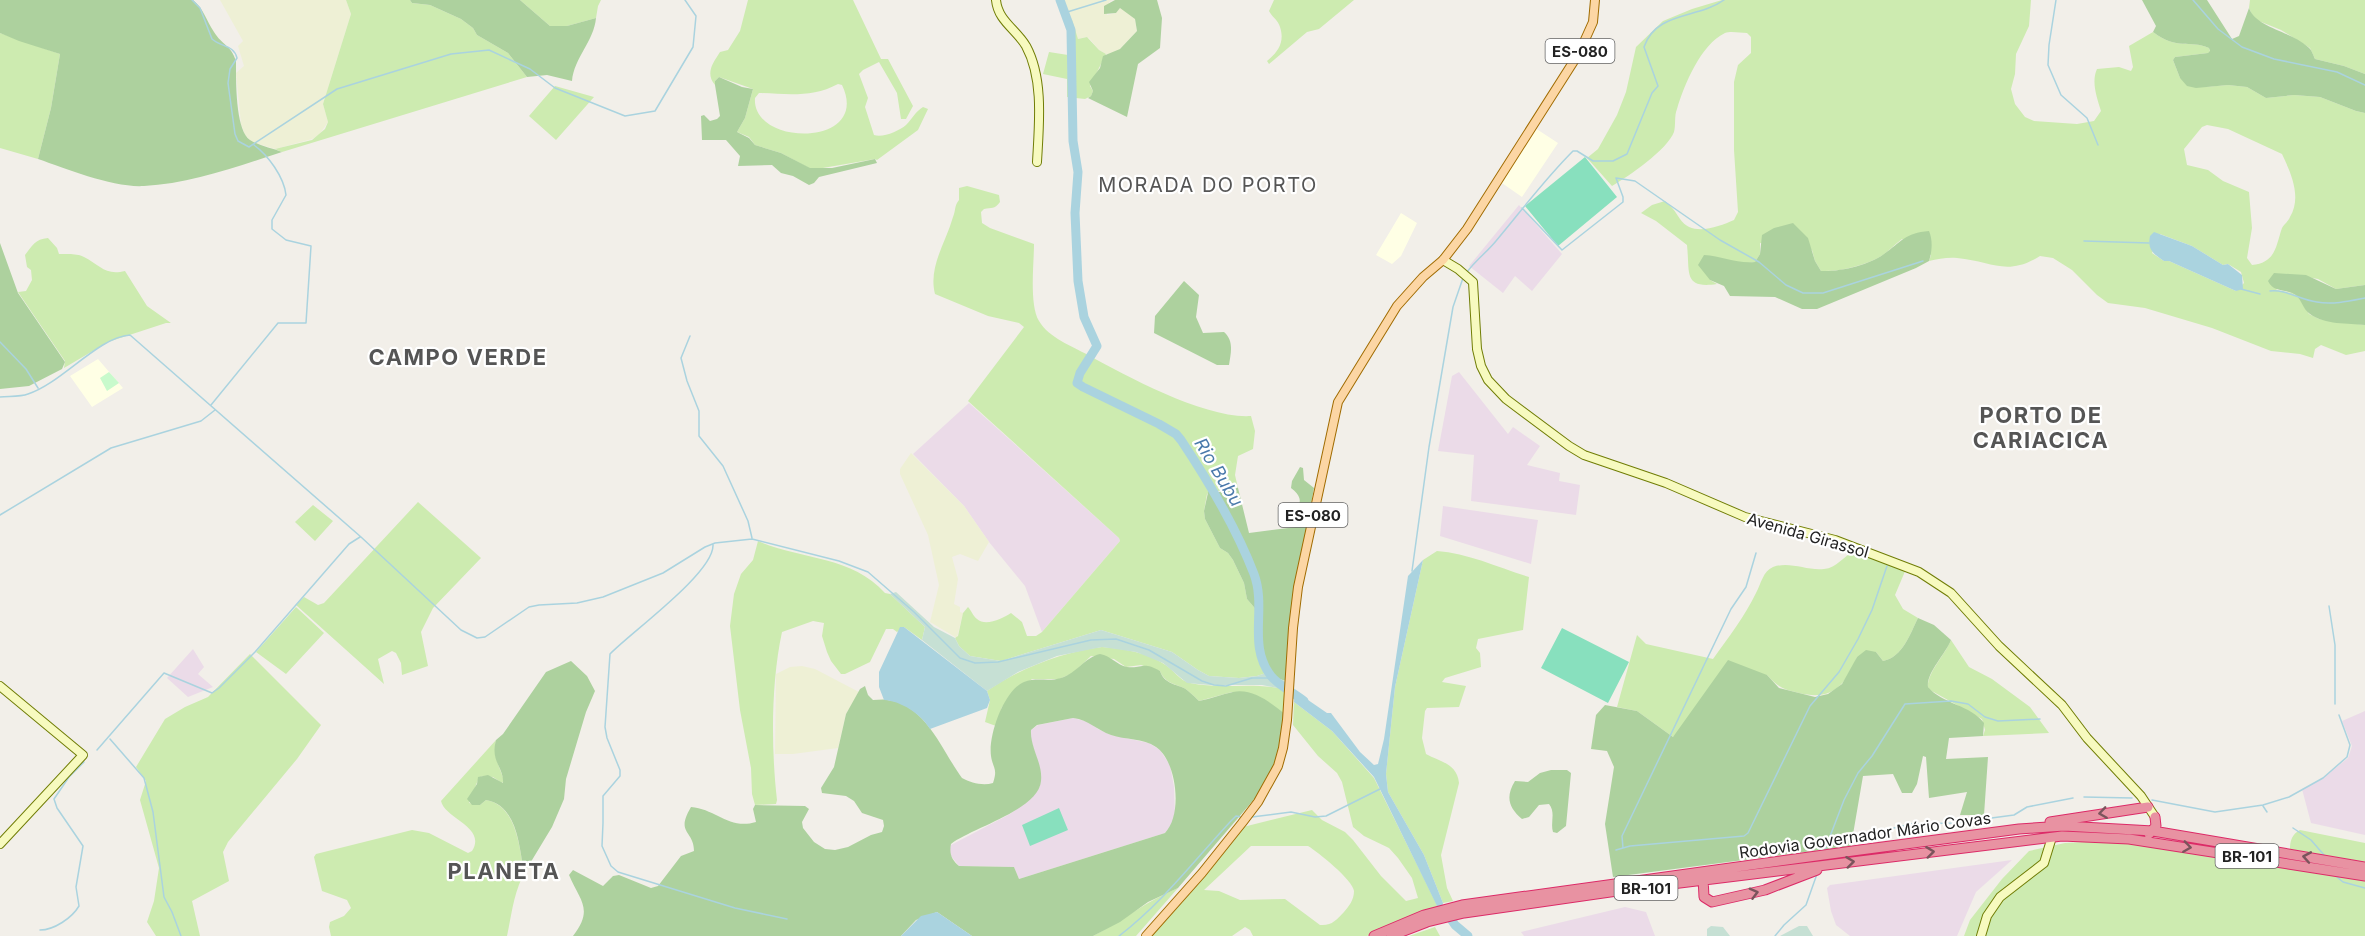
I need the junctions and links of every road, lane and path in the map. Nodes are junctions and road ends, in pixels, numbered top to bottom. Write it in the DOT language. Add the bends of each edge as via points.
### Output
graph roads {
  1 [pos="996,0"];
  2 [pos="1596,0"];
  3 [pos="1037,162"];
  4 [pos="1443,260"];
  5 [pos="0,686"];
  6 [pos="2148,807"];
  7 [pos="2155,818"];
  8 [pos="2019,830"];
  9 [pos="2153,831"];
  10 [pos="2178,835"];
  11 [pos="2074,836"];
  12 [pos="2052,837"];
  13 [pos="0,844"];
  14 [pos="1797,860"];
  15 [pos="1828,865"];
  16 [pos="2365,867"];
  17 [pos="2365,876"];
  18 [pos="1703,882"];
  19 [pos="1463,909"];
  20 [pos="1426,918"];
  21 [pos="1146,936"];
  22 [pos="1374,936"];
  23 [pos="1392,936"];
  24 [pos="1981,936"];
  1 -- 3 [label="street" via="1000,16 1026,46 1034,70 1039,120"];
  2 -- 4 [label="main road, ES-080" via="1593,22 1579,53 1467,229"];
  4 -- 6 [label="street, Avenida Girassol" via="1470,279 1480,360 1488,380 1506,399 1584,455 1666,483 1745,517 1835,540 1930,578 1951,593 1999,646 2062,705"];
  4 -- 21 [label="main road, ES-080" via="1397,306 1338,402 1302,566 1283,748 1273,778 1242,824"];
  5 -- 13 [label="street" via="82,755"];
  6 -- 7 [label="street, Avenida Girassol"];
  6 -- 8 [label="highway, one-way" via="2033,824"];
  7 -- 9 [label="highway"];
  7 -- 10 [label="highway"];
  8 -- 9 [label="highway, Rodovia Governador Mário Covas / BR-101" via="2088,826"];
  8 -- 14 [label="highway, Rodovia Governador Mário Covas / BR-101"];
  9 -- 10 [label="highway, Rodovia Governador Mário Covas / BR-101"];
  9 -- 11 [label="highway" via="2142,837 2080,831"];
  16 -- 10 [label="highway, Rodovia Governador Mário Covas / BR-101, one-way"];
  11 -- 12 [label="highway, Rodovia Governador Mário Covas / BR-101"];
  11 -- 17 [label="highway, Rodovia Governador Mário Covas / BR-101, one-way" via="2129,838"];
  15 -- 12 [label="highway, Rodovia Governador Mário Covas / BR-101, one-way"];
  12 -- 24 [label="street" via="2044,863 2000,897 1987,916"];
  14 -- 18 [label="highway" via="1706,876"];
  14 -- 19 [label="highway, Rodovia Governador Mário Covas / BR-101"];
  15 -- 18 [label="highway, Rodovia Governador Mário Covas / BR-101"];
  18 -- 15 [label="highway, one-way" via="1706,899 1712,902 1780,885"];
  18 -- 19 [label="highway, Rodovia Governador Mário Covas / BR-101"];
  19 -- 20 [label="highway, Rodovia Governador Mário Covas / BR-101"];
  20 -- 22 [label="highway, Rodovia Governador Mário Covas / BR-101"];
  20 -- 23 [label="highway, Rodovia Governador Mário Covas / BR-101"];
}
